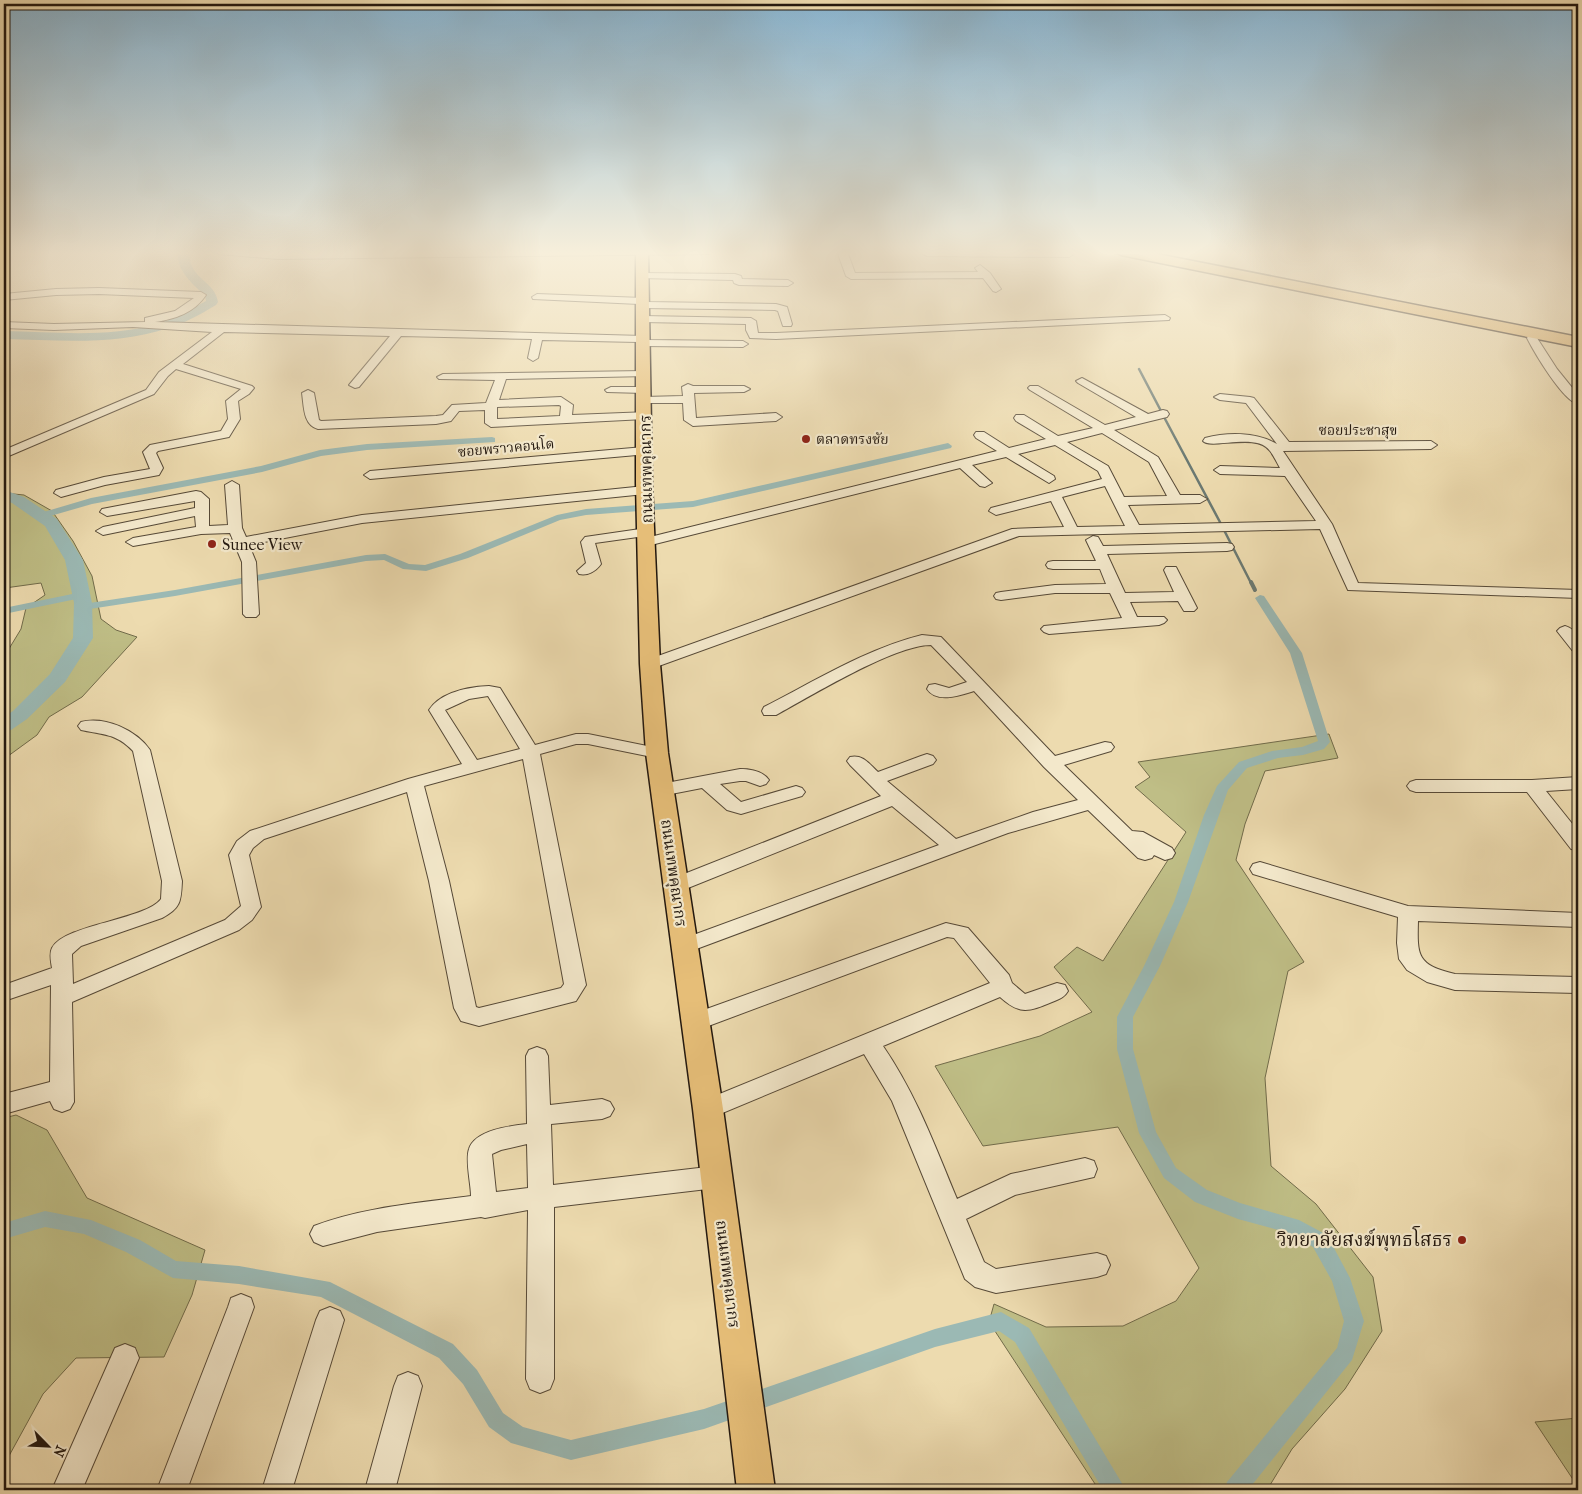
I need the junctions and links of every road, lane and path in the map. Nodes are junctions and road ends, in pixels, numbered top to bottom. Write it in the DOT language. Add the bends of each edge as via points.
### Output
graph roads {
  1 [pos="111,321"];
  2 [pos="618,321"];
  3 [pos="643,321"];
  4 [pos="660,321"];
  5 [pos="679,321"];
  6 [pos="786,321"];
  7 [pos="1112,321"];
  8 [pos="1479,321"];
  9 [pos="1505,321"];
  10 [pos="787,324"];
  11 [pos="4,325"];
  12 [pos="94,325"];
  13 [pos="223,328"];
  14 [pos="398,333"];
  15 [pos="1535,333"];
  16 [pos="1578,334"];
  17 [pos="538,336"];
  18 [pos="1578,342"];
  19 [pos="743,344"];
  20 [pos="533,358"];
  21 [pos="175,365"];
  22 [pos="502,376"];
  23 [pos="443,377"];
  24 [pos="1082,381"];
  25 [pos="355,385"];
  26 [pos="1034,388"];
  27 [pos="744,389"];
  28 [pos="610,390"];
  29 [pos="308,393"];
  30 [pos="644,395"];
  31 [pos="688,396"];
  32 [pos="1220,397"];
  33 [pos="1578,401"];
  34 [pos="492,405"];
  35 [pos="756,409"];
  36 [pos="1163,414"];
  37 [pos="776,417"];
  38 [pos="1144,417"];
  39 [pos="1020,418"];
  40 [pos="566,419"];
  41 [pos="1100,428"];
  42 [pos="980,434"];
  43 [pos="1054,440"];
  44 [pos="1209,441"];
  45 [pos="1431,445"];
  46 [pos="1280,447"];
  47 [pos="644,451"];
  48 [pos="1006,452"];
  49 [pos="4,454"];
  50 [pos="962,463"];
  51 [pos="1220,470"];
  52 [pos="1289,472"];
  53 [pos="370,475"];
  54 [pos="1049,479"];
  55 [pos="1109,481"];
  56 [pos="985,483"];
  57 [pos="232,485"];
  58 [pos="645,490"];
  59 [pos="61,493"];
  60 [pos="1055,496"];
  61 [pos="1200,499"];
  62 [pos="1176,500"];
  63 [pos="1119,501"];
  64 [pos="203,510"];
  65 [pos="996,511"];
  66 [pos="107,512"];
  67 [pos="1325,524"];
  68 [pos="235,528"];
  69 [pos="202,530"];
  70 [pos="1134,530"];
  71 [pos="103,531"];
  72 [pos="1089,531"];
  73 [pos="1073,532"];
  74 [pos="647,537"];
  75 [pos="133,542"];
  76 [pos="242,542"];
  77 [pos="1227,547"];
  78 [pos="1098,550"];
  79 [pos="1053,565"];
  80 [pos="1104,565"];
  81 [pos="1172,570"];
  82 [pos="584,571"];
  83 [pos="1118,593"];
  84 [pos="1578,594"];
  85 [pos="1001,596"];
  86 [pos="251,614"];
  87 [pos="1159,620"];
  88 [pos="1132,621"];
  89 [pos="1049,629"];
  90 [pos="1565,631"];
  91 [pos="1578,647"];
  92 [pos="650,664"];
  93 [pos="978,684"];
  94 [pos="935,689"];
  95 [pos="770,711"];
  96 [pos="87,726"];
  97 [pos="1105,747"];
  98 [pos="531,752"];
  99 [pos="657,753"];
  100 [pos="926,760"];
  101 [pos="856,761"];
  102 [pos="1050,763"];
  103 [pos="472,766"];
  104 [pos="876,779"];
  105 [pos="760,780"];
  106 [pos="706,782"];
  107 [pos="414,783"];
  108 [pos="1578,783"];
  109 [pos="1416,786"];
  110 [pos="1532,786"];
  111 [pos="661,790"];
  112 [pos="796,792"];
  113 [pos="894,798"];
  114 [pos="1090,803"];
  115 [pos="1122,833"];
  116 [pos="1578,844"];
  117 [pos="954,847"];
  118 [pos="1145,853"];
  119 [pos="1165,853"];
  120 [pos="1260,869"];
  121 [pos="676,885"];
  122 [pos="1408,913"];
  123 [pos="1578,920"];
  124 [pos="684,946"];
  125 [pos="63,972"];
  126 [pos="1578,985"];
  127 [pos="1001,986"];
  128 [pos="1057,991"];
  129 [pos="4,993"];
  130 [pos="61,998"];
  131 [pos="695,1022"];
  132 [pos="869,1044"];
  133 [pos="537,1056"];
  134 [pos="4,1104"];
  135 [pos="602,1109"];
  136 [pos="708,1109"];
  137 [pos="538,1124"];
  138 [pos="1085,1169"];
  139 [pos="716,1177"];
  140 [pos="541,1197"];
  141 [pos="485,1206"];
  142 [pos="951,1214"];
  143 [pos="323,1234"];
  144 [pos="1097,1265"];
  145 [pos="241,1307"];
  146 [pos="330,1320"];
  147 [pos="125,1358"];
  148 [pos="540,1379"];
  149 [pos="408,1386"];
  150 [pos="67,1490"];
  151 [pos="172,1490"];
  152 [pos="276,1490"];
  153 [pos="380,1490"];
  154 [pos="756,1490"];
  1 -- 12 [label="street"];
  2 -- 17 [label="street"];
  3 -- 30 [label="main road, ถนนเทพคุณากร"];
  4 -- 19 [label="street"];
  5 -- 7 [label="street" via="751,330 758,336"];
  6 -- 10 [label="street"];
  8 -- 15 [label="highway"];
  9 -- 16 [label="highway"];
  11 -- 12 [label="street"];
  12 -- 13 [label="street"];
  13 -- 14 [label="street"];
  13 -- 21 [label="street"];
  14 -- 17 [label="street"];
  14 -- 25 [label="street"];
  15 -- 18 [label="highway"];
  15 -- 33 [label="street" via="1532,338 1537,349"];
  17 -- 20 [label="street"];
  21 -- 49 [label="street" via="144,395"];
  21 -- 59 [label="street" via="248,388 232,401 234,420 225,434 154,448 149,452 157,468 154,472"];
  22 -- 23 [label="street"];
  22 -- 30 [label="street"];
  22 -- 34 [label="street"];
  24 -- 38 [label="street"];
  26 -- 41 [label="street"];
  27 -- 31 [label="street"];
  28 -- 30 [label="street"];
  29 -- 34 [label="street" via="313,421 318,425 444,419 456,408"];
  30 -- 31 [label="street"];
  30 -- 40 [label="street"];
  30 -- 47 [label="main road, ถนนเทพคุณากร"];
  31 -- 35 [label="street"];
  31 -- 37 [label="street" via="690,420 695,422"];
  32 -- 46 [label="street" via="1250,400"];
  34 -- 40 [label="street" via="561,401 567,405"];
  34 -- 40 [label="street" via="491,424"];
  36 -- 38 [label="street"];
  38 -- 41 [label="street"];
  39 -- 43 [label="street"];
  41 -- 43 [label="street"];
  41 -- 62 [label="street" via="1154,460"];
  42 -- 48 [label="street"];
  43 -- 48 [label="street"];
  43 -- 55 [label="street" via="1099,465"];
  44 -- 46 [label="street, ซอยประชาสุข" via="1224,438 1256,440"];
  45 -- 46 [label="street, ซอยประชาสุข"];
  46 -- 52 [label="street"];
  47 -- 53 [label="street, ซอยพราวคอนโด"];
  47 -- 58 [label="main road, ถนนเทพคุณากร"];
  48 -- 50 [label="street"];
  48 -- 54 [label="street"];
  50 -- 56 [label="street"];
  50 -- 74 [label="street"];
  51 -- 52 [label="street"];
  52 -- 67 [label="street"];
  55 -- 60 [label="street"];
  55 -- 63 [label="street"];
  57 -- 68 [label="street"];
  58 -- 74 [label="main road, ถนนเทพคุณากร"];
  58 -- 76 [label="street" via="362,519"];
  60 -- 65 [label="street"];
  60 -- 73 [label="street"];
  61 -- 62 [label="street"];
  62 -- 63 [label="street"];
  63 -- 70 [label="street"];
  64 -- 66 [label="street" via="202,499 196,495"];
  64 -- 69 [label="street"];
  64 -- 71 [label="street"];
  67 -- 70 [label="street"];
  67 -- 84 [label="street" via="1353,587"];
  68 -- 69 [label="street"];
  68 -- 76 [label="street"];
  69 -- 75 [label="street"];
  70 -- 72 [label="street"];
  72 -- 73 [label="street"];
  72 -- 78 [label="street"];
  73 -- 92 [label="street" via="1009,534"];
  74 -- 82 [label="street" via="590,540 594,564"];
  74 -- 92 [label="main road, ถนนเทพคุณากร"];
  76 -- 86 [label="street" via="249,562"];
  77 -- 78 [label="street"];
  78 -- 80 [label="street"];
  79 -- 80 [label="street"];
  80 -- 83 [label="street"];
  81 -- 83 [label="street" via="1187,602"];
  83 -- 85 [label="street" via="1055,588"];
  83 -- 88 [label="street"];
  87 -- 88 [label="street"];
  88 -- 89 [label="street"];
  90 -- 91 [label="street"];
  92 -- 99 [label="main road, ถนนเทพคุณากร"];
  93 -- 94 [label="street" via="949,693"];
  93 -- 95 [label="street" via="935,640 927,639 864,662"];
  93 -- 102 [label="street"];
  96 -- 125 [label="street" via="120,732 131,738 141,750 172,881 171,900 166,907 155,912 66,946 61,951"];
  97 -- 102 [label="street"];
  98 -- 99 [label="street" via="580,738"];
  98 -- 103 [label="street"];
  98 -- 103 [label="street" via="494,692 481,690 442,703 436,710"];
  98 -- 107 [label="street" via="575,985 568,995 479,1017 469,1015"];
  99 -- 111 [label="main road, ถนนเทพคุณากร"];
  100 -- 104 [label="street"];
  101 -- 104 [label="street"];
  102 -- 114 [label="street"];
  103 -- 107 [label="street"];
  104 -- 113 [label="street"];
  105 -- 106 [label="street" via="749,775"];
  106 -- 111 [label="street"];
  106 -- 112 [label="street" via="734,806 741,808"];
  107 -- 130 [label="street" via="248,840 239,855 251,907 245,915 232,925"];
  108 -- 110 [label="street"];
  109 -- 110 [label="street"];
  110 -- 116 [label="street"];
  111 -- 121 [label="main road, ถนนเทพคุณากร"];
  113 -- 117 [label="street"];
  113 -- 121 [label="street"];
  114 -- 115 [label="street"];
  114 -- 117 [label="street" via="1040,816"];
  115 -- 118 [label="street"];
  115 -- 119 [label="street" via="1130,832"];
  117 -- 124 [label="street"];
  120 -- 122 [label="street"];
  121 -- 124 [label="main road, ถนนเทพคุณากร"];
  122 -- 123 [label="street"];
  122 -- 126 [label="street" via="1408,954 1412,962 1443,979"];
  124 -- 131 [label="main road, ถนนเทพคุณากร"];
  125 -- 129 [label="street"];
  125 -- 130 [label="street"];
  127 -- 128 [label="street" via="1023,1003"];
  127 -- 131 [label="street" via="1001,981 961,933 946,930"];
  127 -- 132 [label="street"];
  130 -- 134 [label="street" via="62,1095"];
  131 -- 136 [label="main road, ถนนเทพคุณากร"];
  132 -- 136 [label="street"];
  132 -- 142 [label="street" via="904,1101"];
  133 -- 137 [label="street"];
  135 -- 137 [label="street"];
  136 -- 139 [label="main road, ถนนเทพคุณากร"];
  137 -- 140 [label="street"];
  137 -- 141 [label="street" via="483,1145 480,1151"];
  138 -- 142 [label="street" via="1011,1185"];
  139 -- 140 [label="street"];
  139 -- 154 [label="main road, ถนนเทพคุณากร"];
  140 -- 141 [label="street"];
  140 -- 148 [label="street"];
  141 -- 143 [label="street" via="377,1221"];
  142 -- 144 [label="street" via="974,1270 984,1278 996,1281"];
  145 -- 151 [label="street"];
  146 -- 152 [label="street"];
  147 -- 150 [label="street"];
  149 -- 153 [label="street"];
}
